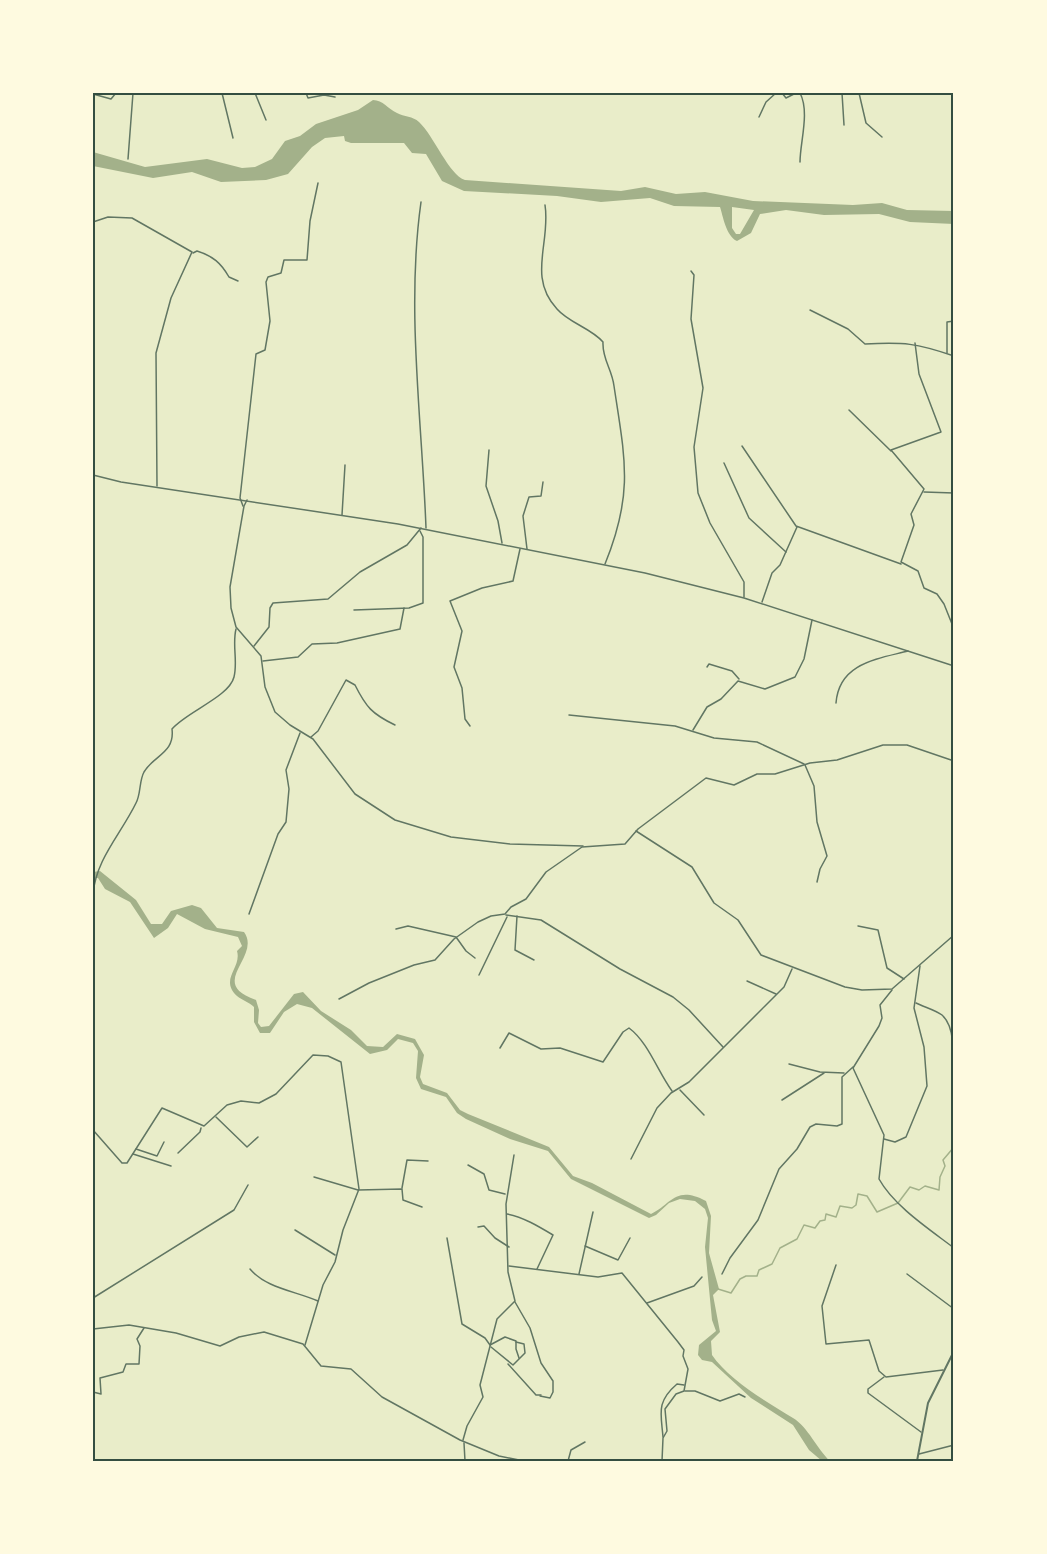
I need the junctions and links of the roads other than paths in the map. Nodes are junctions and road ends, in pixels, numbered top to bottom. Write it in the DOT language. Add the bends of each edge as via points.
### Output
graph roads {
  1 [pos="116,93"];
  2 [pos="133,93"];
  3 [pos="222,93"];
  4 [pos="255,93"];
  5 [pos="306,93"];
  6 [pos="776,93"];
  7 [pos="782,93"];
  8 [pos="796,93"];
  9 [pos="800,93"];
  10 [pos="842,93"];
  11 [pos="859,93"];
  12 [pos="93,94"];
  13 [pos="335,97"];
  14 [pos="759,117"];
  15 [pos="266,120"];
  16 [pos="844,125"];
  17 [pos="882,137"];
  18 [pos="233,138"];
  19 [pos="128,159"];
  20 [pos="800,162"];
  21 [pos="318,183"];
  22 [pos="421,202"];
  23 [pos="544,205"];
  24 [pos="93,222"];
  25 [pos="192,253"];
  26 [pos="691,271"];
  27 [pos="238,281"];
  28 [pos="810,310"];
  29 [pos="954,321"];
  30 [pos="915,343"];
  31 [pos="946,354"];
  32 [pos="954,356"];
  33 [pos="849,410"];
  34 [pos="742,446"];
  35 [pos="489,450"];
  36 [pos="891,451"];
  37 [pos="724,463"];
  38 [pos="345,465"];
  39 [pos="93,475"];
  40 [pos="543,482"];
  41 [pos="157,487"];
  42 [pos="923,492"];
  43 [pos="954,494"];
  44 [pos="240,498"];
  45 [pos="248,500"];
  46 [pos="244,506"];
  47 [pos="342,515"];
  48 [pos="797,527"];
  49 [pos="421,529"];
  50 [pos="427,530"];
  51 [pos="502,544"];
  52 [pos="520,548"];
  53 [pos="527,549"];
  54 [pos="786,552"];
  55 [pos="902,564"];
  56 [pos="605,565"];
  57 [pos="744,598"];
  58 [pos="762,603"];
  59 [pos="404,608"];
  60 [pos="354,610"];
  61 [pos="813,619"];
  62 [pos="236,627"];
  63 [pos="954,629"];
  64 [pos="253,647"];
  65 [pos="909,651"];
  66 [pos="263,661"];
  67 [pos="954,666"];
  68 [pos="707,667"];
  69 [pos="739,680"];
  70 [pos="836,703"];
  71 [pos="569,715"];
  72 [pos="394,725"];
  73 [pos="470,726"];
  74 [pos="693,731"];
  75 [pos="300,732"];
  76 [pos="310,737"];
  77 [pos="954,761"];
  78 [pos="805,765"];
  79 [pos="636,831"];
  80 [pos="584,846"];
  81 [pos="817,882"];
  82 [pos="94,888"];
  83 [pos="93,894"];
  84 [pos="249,914"];
  85 [pos="506,915"];
  86 [pos="516,916"];
  87 [pos="858,926"];
  88 [pos="396,929"];
  89 [pos="954,935"];
  90 [pos="456,937"];
  91 [pos="475,958"];
  92 [pos="534,960"];
  93 [pos="920,965"];
  94 [pos="793,968"];
  95 [pos="479,975"];
  96 [pos="904,979"];
  97 [pos="747,981"];
  98 [pos="892,989"];
  99 [pos="776,994"];
  100 [pos="339,999"];
  101 [pos="915,1003"];
  102 [pos="723,1047"];
  103 [pos="500,1048"];
  104 [pos="789,1064"];
  105 [pos="854,1067"];
  106 [pos="824,1073"];
  107 [pos="844,1073"];
  108 [pos="952,1085"];
  109 [pos="680,1089"];
  110 [pos="673,1092"];
  111 [pos="782,1100"];
  112 [pos="705,1115"];
  113 [pos="216,1117"];
  114 [pos="200,1127"];
  115 [pos="93,1130"];
  116 [pos="258,1137"];
  117 [pos="884,1139"];
  118 [pos="164,1142"];
  119 [pos="135,1149"];
  120 [pos="133,1153"];
  121 [pos="178,1153"];
  122 [pos="514,1155"];
  123 [pos="631,1159"];
  124 [pos="428,1161"];
  125 [pos="468,1165"];
  126 [pos="171,1166"];
  127 [pos="314,1177"];
  128 [pos="248,1185"];
  129 [pos="402,1189"];
  130 [pos="358,1190"];
  131 [pos="506,1194"];
  132 [pos="422,1207"];
  133 [pos="593,1212"];
  134 [pos="506,1214"];
  135 [pos="478,1227"];
  136 [pos="295,1230"];
  137 [pos="447,1238"];
  138 [pos="630,1238"];
  139 [pos="584,1246"];
  140 [pos="509,1247"];
  141 [pos="954,1248"];
  142 [pos="336,1256"];
  143 [pos="509,1266"];
  144 [pos="836,1266"];
  145 [pos="250,1269"];
  146 [pos="536,1270"];
  147 [pos="722,1274"];
  148 [pos="907,1274"];
  149 [pos="579,1275"];
  150 [pos="702,1277"];
  151 [pos="93,1298"];
  152 [pos="515,1301"];
  153 [pos="319,1302"];
  154 [pos="646,1303"];
  155 [pos="512,1305"];
  156 [pos="517,1306"];
  157 [pos="954,1309"];
  158 [pos="144,1328"];
  159 [pos="93,1329"];
  160 [pos="516,1342"];
  161 [pos="954,1342"];
  162 [pos="305,1345"];
  163 [pos="490,1346"];
  164 [pos="954,1351"];
  165 [pos="519,1358"];
  166 [pos="506,1362"];
  167 [pos="944,1370"];
  168 [pos="885,1377"];
  169 [pos="684,1385"];
  170 [pos="684,1391"];
  171 [pos="93,1392"];
  172 [pos="745,1396"];
  173 [pos="921,1432"];
  174 [pos="663,1438"];
  175 [pos="464,1441"];
  176 [pos="585,1442"];
  177 [pos="954,1445"];
  178 [pos="918,1454"];
  179 [pos="465,1461"];
  180 [pos="524,1461"];
  181 [pos="568,1461"];
  182 [pos="662,1461"];
  183 [pos="917,1461"];
  1 -- 12 [label="street" via="111,99"];
  2 -- 19 [label="street"];
  3 -- 18 [label="street"];
  4 -- 15 [label="street"];
  5 -- 13 [label="street" via="308,98"];
  6 -- 14 [label="street"];
  7 -- 8 [label="street" via="786,98"];
  9 -- 20 [label="street" via="804,129"];
  10 -- 16 [label="street"];
  11 -- 17 [label="street" via="866,123"];
  21 -- 44 [label="street" via="307,260 284,260 281,273 268,277 266,282 270,321 265,350 256,354"];
  22 -- 50 [label="street" via="417,242 418,384"];
  23 -- 56 [label="street" via="542,285 557,311 603,342 603,355 614,382 623,436 625,499"];
  24 -- 25 [label="street" via="132,218"];
  25 -- 27 [label="street" via="210,256 225,266 229,277"];
  25 -- 41 [label="street" via="171,298 156,353"];
  26 -- 57 [label="street" via="691,320 703,388 694,447 698,493 710,523 744,582"];
  28 -- 30 [label="street" via="848,329 865,344"];
  29 -- 31 [label="street" via="947,322"];
  30 -- 31 [label="street"];
  30 -- 36 [label="street" via="919,374 941,432"];
  31 -- 32 [label="street"];
  33 -- 36 [label="street"];
  34 -- 48 [label="street"];
  35 -- 51 [label="street" via="486,486"];
  36 -- 42 [label="street"];
  37 -- 54 [label="street" via="748,516"];
  38 -- 47 [label="street"];
  39 -- 41 [label="street"];
  40 -- 53 [label="street" via="541,496 528,497 524,508"];
  41 -- 44 [label="street"];
  42 -- 43 [label="street"];
  42 -- 55 [label="street" via="911,514 914,525"];
  44 -- 45 [label="street"];
  44 -- 46 [label="street"];
  45 -- 46 [label="street"];
  45 -- 47 [label="street"];
  46 -- 62 [label="street" via="230,587"];
  47 -- 49 [label="street"];
  48 -- 54 [label="street"];
  48 -- 55 [label="street"];
  49 -- 50 [label="street"];
  49 -- 59 [label="street" via="424,601"];
  49 -- 64 [label="street" via="407,545 360,572 328,599 273,603 269,627"];
  50 -- 51 [label="street"];
  51 -- 52 [label="street"];
  52 -- 53 [label="street"];
  52 -- 73 [label="street" via="513,581 450,601 462,631 454,667"];
  53 -- 56 [label="street"];
  54 -- 58 [label="street" via="772,573"];
  55 -- 63 [label="street" via="918,571 924,588 940,598"];
  56 -- 57 [label="street"];
  57 -- 58 [label="street"];
  58 -- 61 [label="street"];
  59 -- 60 [label="street"];
  59 -- 66 [label="street" via="400,629 312,644 298,657"];
  61 -- 65 [label="street"];
  61 -- 69 [label="street" via="804,659 795,677 765,688"];
  62 -- 64 [label="street"];
  62 -- 82 [label="street" via="231,684 172,729 167,751 144,772 137,802 99,867"];
  64 -- 66 [label="street"];
  65 -- 67 [label="street"];
  65 -- 70 [label="street" via="873,659 849,672"];
  66 -- 75 [label="street" via="265,687 275,712"];
  68 -- 69 [label="street" via="710,664 732,671"];
  69 -- 74 [label="street" via="707,707"];
  71 -- 74 [label="street" via="645,721"];
  72 -- 76 [label="street" via="378,718 355,685 346,680 318,731"];
  74 -- 78 [label="street" via="716,738 757,742"];
  75 -- 76 [label="street"];
  75 -- 84 [label="street" via="286,770 286,822 278,832"];
  76 -- 80 [label="street" via="355,794 395,820 463,839"];
  77 -- 78 [label="street" via="907,745 883,745 843,759"];
  78 -- 79 [label="street" via="775,774 757,774 734,785 706,778"];
  78 -- 81 [label="street" via="814,786 817,822 827,855"];
  79 -- 80 [label="street" via="622,845"];
  79 -- 94 [label="street" via="692,867 714,903 738,920 761,955"];
  80 -- 85 [label="street" via="546,872 528,897 511,907"];
  82 -- 83 [label="street"];
  85 -- 86 [label="street"];
  85 -- 90 [label="street" via="488,917"];
  85 -- 95 [label="street" via="500,936"];
  86 -- 92 [label="street" via="519,921 514,950"];
  86 -- 102 [label="street" via="544,922 673,997"];
  87 -- 96 [label="street" via="878,930 887,969"];
  88 -- 90 [label="street" via="408,926"];
  89 -- 93 [label="street"];
  90 -- 91 [label="street"];
  90 -- 100 [label="street" via="436,959 369,983"];
  93 -- 96 [label="street"];
  93 -- 101 [label="street"];
  94 -- 98 [label="street" via="851,988"];
  94 -- 99 [label="street" via="786,985"];
  96 -- 98 [label="street"];
  97 -- 99 [label="street"];
  98 -- 105 [label="street" via="880,1005 879,1026"];
  99 -- 102 [label="street"];
  101 -- 108 [label="street" via="946,1021 952,1050"];
  101 -- 117 [label="street" via="926,1089 906,1137 895,1142"];
  102 -- 109 [label="street"];
  103 -- 110 [label="street" via="509,1033 541,1049 560,1048 603,1062 629,1028"];
  104 -- 106 [label="street"];
  105 -- 107 [label="street"];
  105 -- 117 [label="street"];
  106 -- 107 [label="street"];
  106 -- 111 [label="street"];
  107 -- 147 [label="street" via="842,1124 810,1127 779,1169 758,1220"];
  109 -- 110 [label="street"];
  109 -- 112 [label="street"];
  110 -- 123 [label="street" via="656,1110"];
  113 -- 114 [label="street"];
  113 -- 116 [label="street" via="247,1147"];
  113 -- 130 [label="street" via="227,1105 241,1101 259,1103 276,1094 314,1055 338,1060 344,1067"];
  114 -- 119 [label="street" via="162,1108"];
  114 -- 121 [label="street" via="200,1132"];
  115 -- 120 [label="street" via="122,1163 127,1163"];
  117 -- 141 [label="street" via="879,1179 915,1219"];
  118 -- 119 [label="street" via="157,1156"];
  119 -- 120 [label="street"];
  120 -- 126 [label="street"];
  122 -- 131 [label="street"];
  124 -- 129 [label="street" via="407,1160"];
  125 -- 131 [label="street" via="484,1174 489,1190"];
  127 -- 130 [label="street"];
  128 -- 151 [label="street" via="234,1210"];
  129 -- 130 [label="street"];
  129 -- 132 [label="street" via="403,1200"];
  130 -- 142 [label="street"];
  131 -- 134 [label="street"];
  133 -- 139 [label="street"];
  134 -- 140 [label="street"];
  134 -- 146 [label="street" via="524,1218 529,1225 553,1235"];
  135 -- 140 [label="street" via="484,1226"];
  136 -- 142 [label="street"];
  137 -- 163 [label="street" via="462,1324 485,1338"];
  138 -- 139 [label="street" via="618,1261"];
  139 -- 149 [label="street"];
  140 -- 143 [label="street"];
  142 -- 153 [label="street"];
  143 -- 146 [label="street"];
  143 -- 152 [label="street"];
  144 -- 168 [label="street" via="822,1306 825,1341 829,1346 870,1341"];
  145 -- 153 [label="street" via="269,1284"];
  146 -- 149 [label="street"];
  148 -- 157 [label="street"];
  149 -- 154 [label="street" via="622,1273"];
  150 -- 154 [label="street" via="694,1286"];
  152 -- 155 [label="street"];
  152 -- 156 [label="street"];
  153 -- 162 [label="street"];
  154 -- 169 [label="street" via="684,1350 688,1369"];
  155 -- 156 [label="street"];
  155 -- 163 [label="street" via="499,1316"];
  156 -- 166 [label="street" via="552,1381 554,1392 550,1398 536,1395"];
  158 -- 159 [label="street" via="129,1325"];
  158 -- 162 [label="street" via="216,1346 259,1332"];
  158 -- 171 [label="street" via="137,1340 139,1365 126,1364 123,1372 100,1378 100,1395"];
  160 -- 163 [label="street" via="505,1337"];
  160 -- 165 [label="street"];
  160 -- 165 [label="street" via="525,1346 525,1353"];
  161 -- 164 [label="street"];
  162 -- 175 [label="street" via="321,1366 351,1369 382,1397"];
  163 -- 166 [label="street"];
  163 -- 175 [label="street" via="480,1385 483,1397 467,1426"];
  164 -- 167 [label="street"];
  165 -- 166 [label="street" via="513,1365"];
  167 -- 168 [label="street"];
  167 -- 173 [label="street" via="928,1403"];
  168 -- 173 [label="street" via="868,1392"];
  169 -- 170 [label="street"];
  169 -- 174 [label="street" via="677,1384 671,1389 662,1404 659,1412"];
  170 -- 172 [label="street" via="720,1401 739,1394"];
  170 -- 174 [label="street" via="676,1394 666,1408 667,1431"];
  173 -- 178 [label="street"];
  174 -- 182 [label="street"];
  175 -- 179 [label="street"];
  175 -- 180 [label="street" via="499,1456"];
  176 -- 181 [label="street" via="571,1450"];
  177 -- 178 [label="street"];
  178 -- 183 [label="street"];
}
